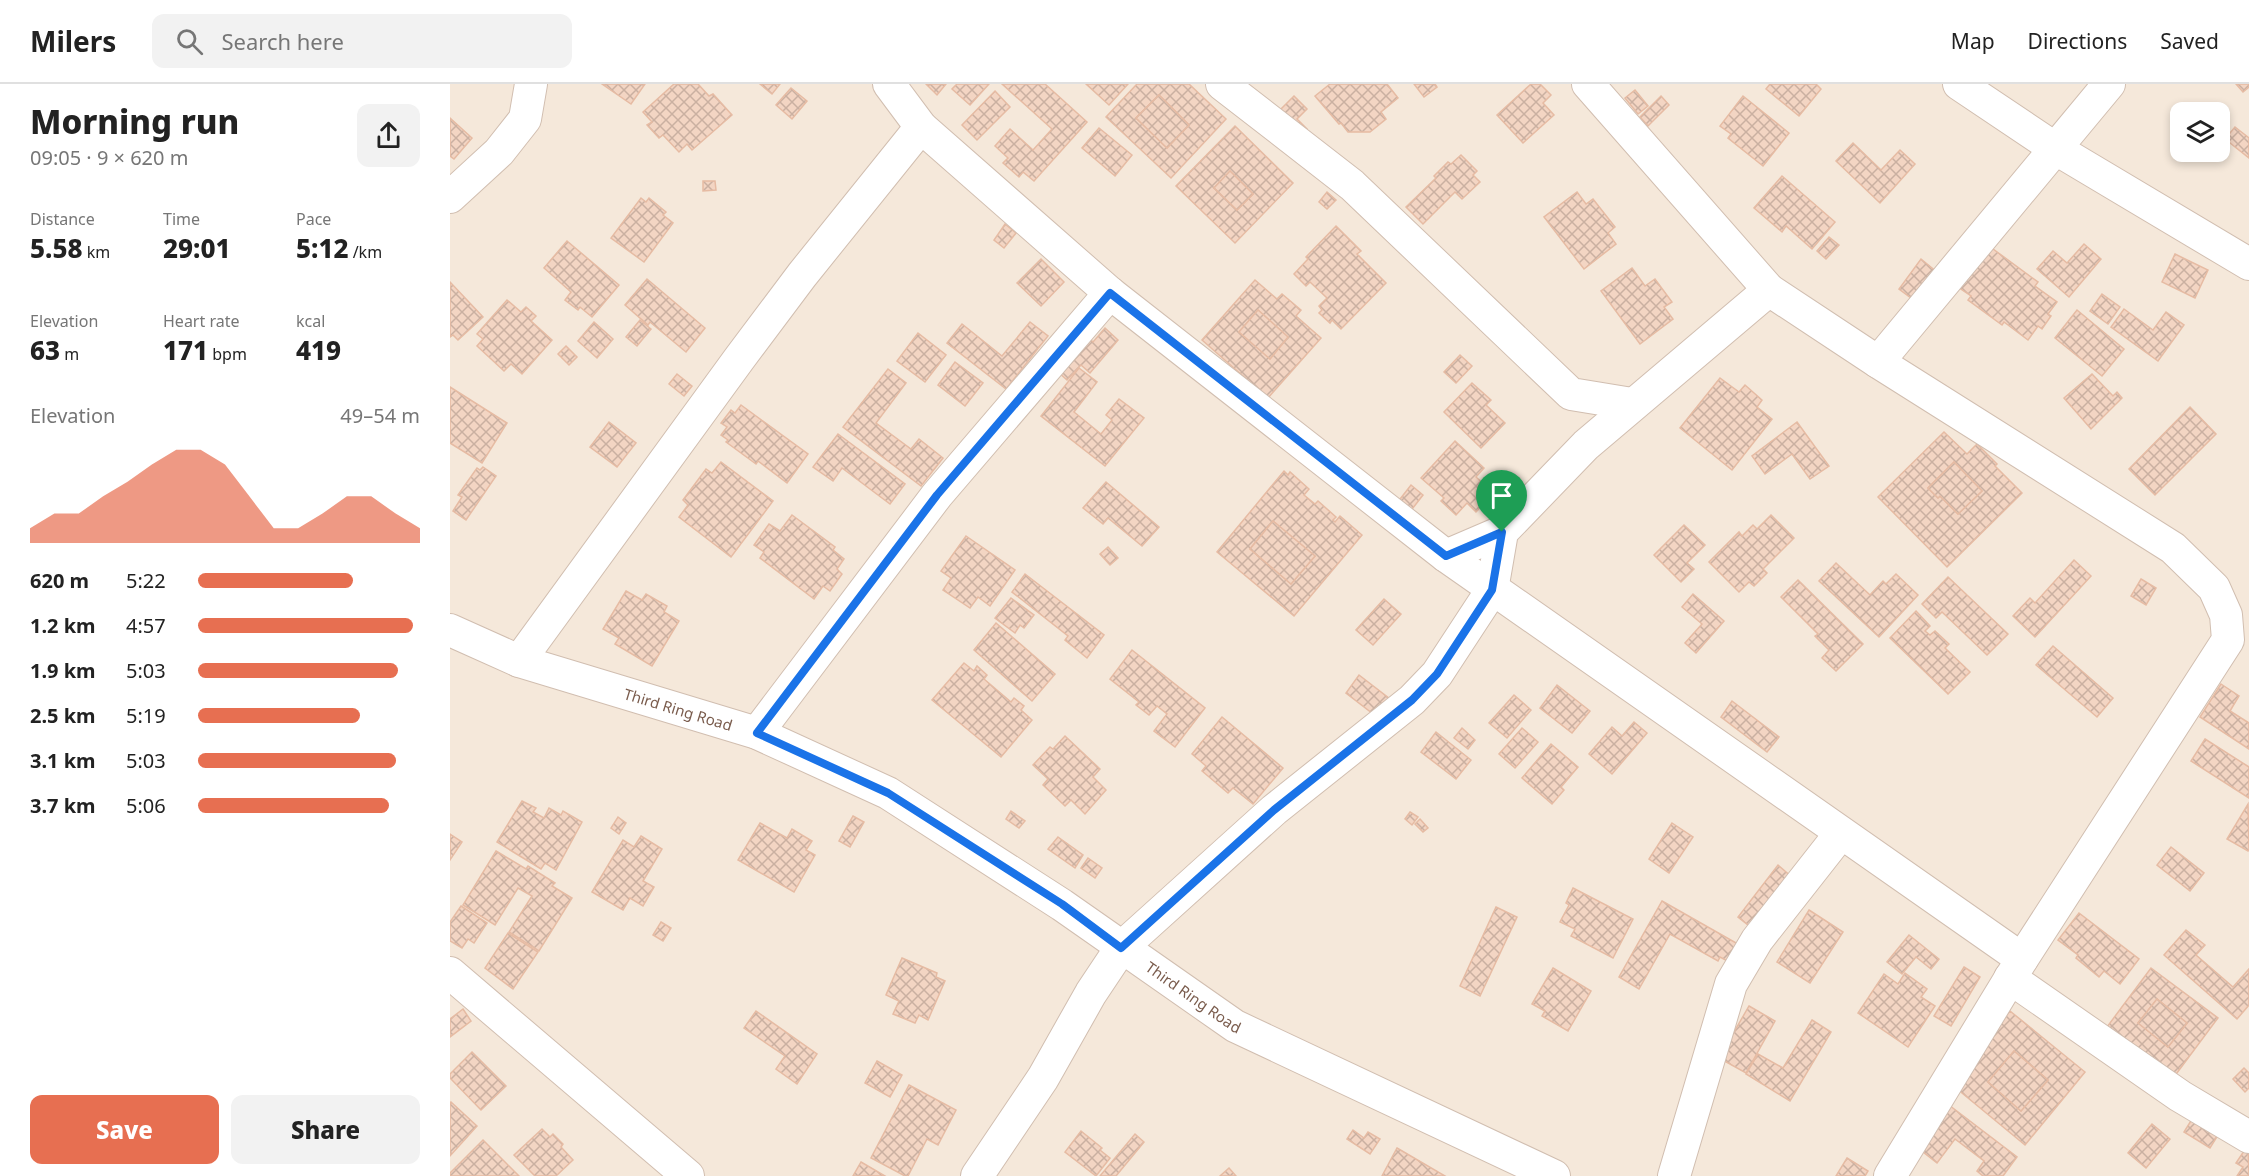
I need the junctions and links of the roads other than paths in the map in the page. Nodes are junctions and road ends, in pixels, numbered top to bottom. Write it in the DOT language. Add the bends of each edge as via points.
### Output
graph roads {
  1 [pos="889,84"];
  2 [pos="1222,84"];
  3 [pos="1588,84"];
  4 [pos="1959,84"];
  5 [pos="2109,84"];
  6 [pos="527,86"];
  7 [pos="921,127"];
  8 [pos="2056,149"];
  9 [pos="450,197"];
  10 [pos="2249,264"];
  11 [pos="1769,290"];
  12 [pos="1110,293"];
  13 [pos="1878,362"];
  14 [pos="1571,394"];
  15 [pos="1632,404"];
  16 [pos="1586,445"];
  17 [pos="1502,532"];
  18 [pos="1446,556"];
  19 [pos="1492,590"];
  20 [pos="450,630"];
  21 [pos="519,661"];
  22 [pos="757,733"];
  23 [pos="1840,833"];
  24 [pos="1121,948"];
  25 [pos="2016,969"];
  26 [pos="450,973"];
  27 [pos="2249,1137"];
  28 [pos="688,1176"];
  29 [pos="977,1176"];
  30 [pos="1554,1176"];
  31 [pos="1674,1176"];
  32 [pos="1890,1176"];
  1 -- 7 [label="street"];
  2 -- 14 [label="street" via="1352,186"];
  3 -- 11 [label="street"];
  4 -- 8 [label="street"];
  5 -- 8 [label="street"];
  6 -- 9 [label="street" via="525,119 500,152"];
  7 -- 12 [label="street"];
  7 -- 21 [label="street" via="739,359"];
  8 -- 10 [label="street"];
  8 -- 13 [label="street"];
  11 -- 13 [label="street"];
  11 -- 15 [label="street"];
  12 -- 18 [label="street"];
  12 -- 22 [label="street" via="937,495"];
  13 -- 25 [label="street" via="2173,548 2214,588 2226,615 2228,640"];
  14 -- 15 [label="street"];
  14 -- 16 [label="street"];
  15 -- 16 [label="street"];
  16 -- 17 [label="street"];
  17 -- 18 [label="street"];
  17 -- 19 [label="street"];
  18 -- 19 [label="street"];
  19 -- 23 [label="street"];
  19 -- 24 [label="street" via="1437,674 1412,700 1274,810"];
  20 -- 21 [label="street, Third Ring Road"];
  21 -- 22 [label="street, Third Ring Road"];
  22 -- 24 [label="street, Third Ring Road" via="888,793 1062,904"];
  23 -- 25 [label="street"];
  23 -- 31 [label="street" via="1756,940 1731,984"];
  24 -- 29 [label="street" via="1043,1078"];
  24 -- 30 [label="street, Third Ring Road" via="1235,1026"];
  25 -- 27 [label="street" via="2180,1096"];
  25 -- 32 [label="street"];
  26 -- 28 [label="street"];
}
